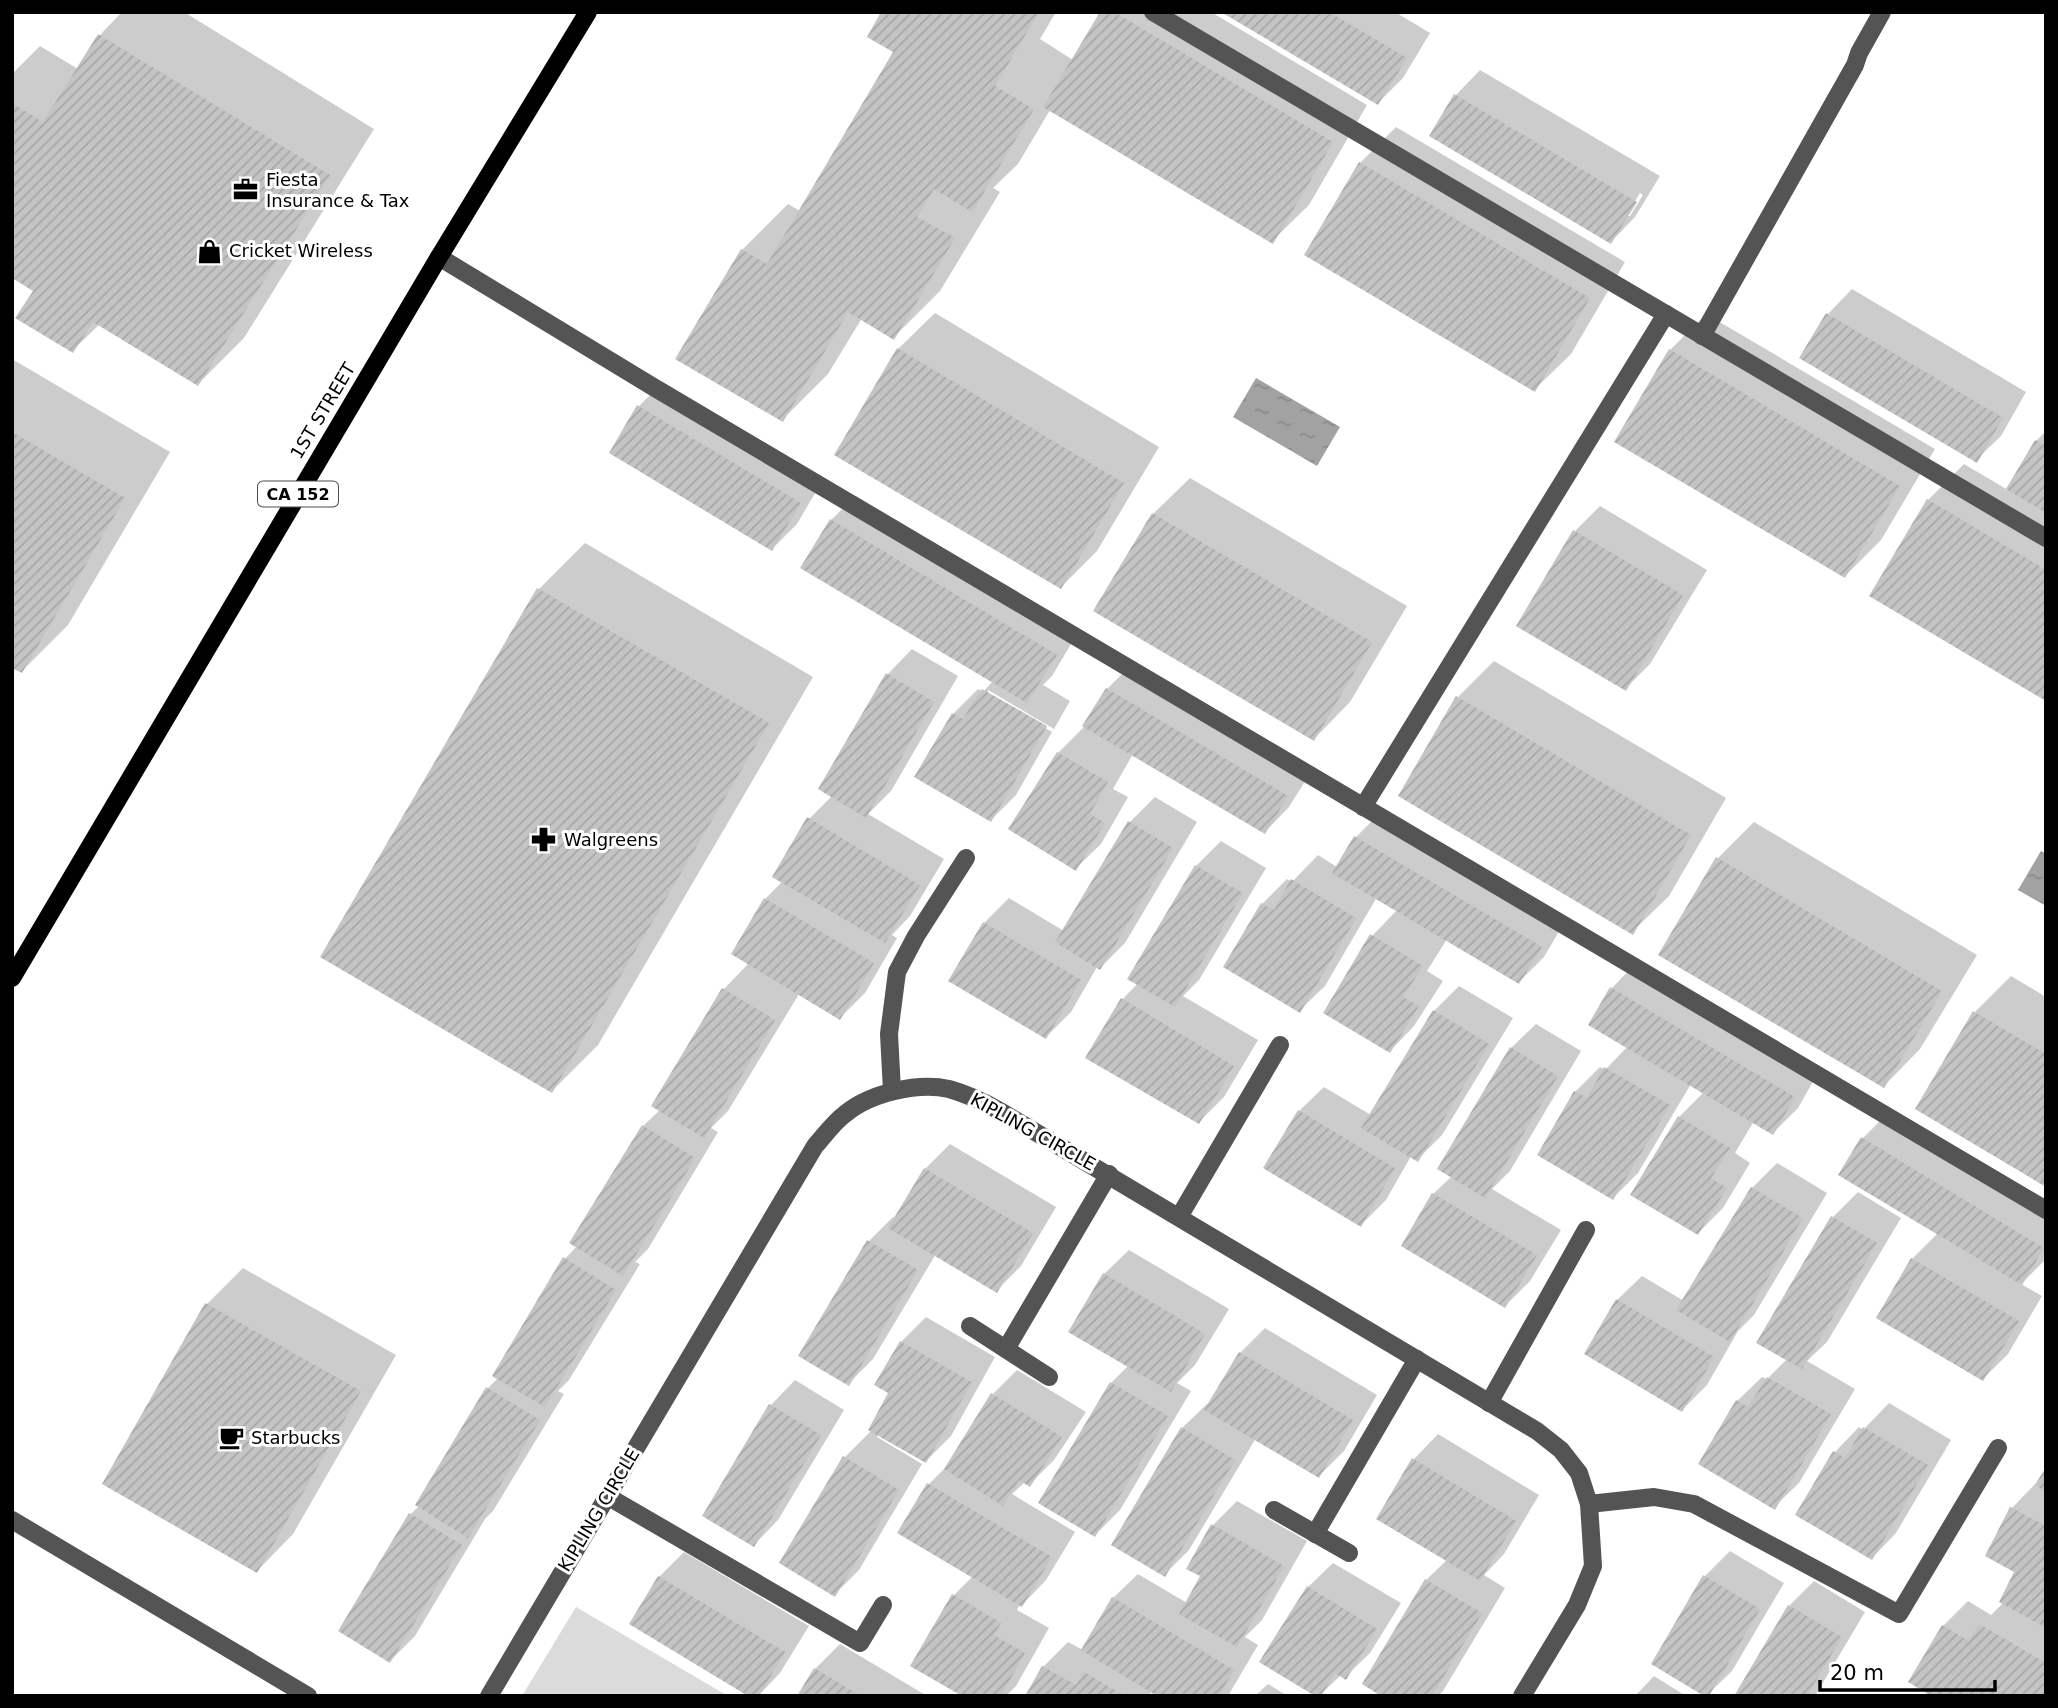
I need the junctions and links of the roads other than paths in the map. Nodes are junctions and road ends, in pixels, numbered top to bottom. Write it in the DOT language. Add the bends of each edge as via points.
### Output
graph roads {
  1 [pos="588,12"];
  2 [pos="1153,12"];
  3 [pos="1882,12"];
  4 [pos="439,257"];
  5 [pos="1665,314"];
  6 [pos="1702,336"];
  7 [pos="2046,538"];
  8 [pos="1363,807"];
  9 [pos="966,858"];
  10 [pos="12,978"];
  11 [pos="1280,1045"];
  12 [pos="892,1091"];
  13 [pos="1109,1174"];
  14 [pos="2046,1210"];
  15 [pos="1179,1217"];
  16 [pos="1586,1230"];
  17 [pos="970,1326"];
  18 [pos="1006,1349"];
  19 [pos="1417,1359"];
  20 [pos="1049,1377"];
  21 [pos="1489,1403"];
  22 [pos="1998,1448"];
  23 [pos="607,1496"];
  24 [pos="1589,1504"];
  25 [pos="1274,1510"];
  26 [pos="12,1520"];
  27 [pos="1315,1534"];
  28 [pos="1349,1553"];
  29 [pos="883,1605"];
  30 [pos="308,1696"];
  31 [pos="489,1696"];
  32 [pos="1522,1696"];
  1 -- 4 [label="main road, 1ST STREET / CA 152"];
  2 -- 5 [label="street"];
  3 -- 6 [label="street"];
  4 -- 8 [label="street"];
  4 -- 10 [label="main road, 1ST STREET / CA 152"];
  5 -- 6 [label="street"];
  5 -- 8 [label="street"];
  6 -- 7 [label="street"];
  8 -- 14 [label="street"];
  9 -- 12 [label="street" via="897,972 889,1034"];
  11 -- 15 [label="street"];
  12 -- 13 [label="street, KIPLING CIRCLE" via="930,1087 978,1099"];
  12 -- 23 [label="street, KIPLING CIRCLE" via="844,1114 815,1146"];
  13 -- 15 [label="street, KIPLING CIRCLE"];
  13 -- 18 [label="street"];
  15 -- 19 [label="street, KIPLING CIRCLE"];
  16 -- 21 [label="street"];
  17 -- 18 [label="street"];
  18 -- 20 [label="street"];
  19 -- 21 [label="street, KIPLING CIRCLE"];
  19 -- 27 [label="street"];
  21 -- 24 [label="street, KIPLING CIRCLE" via="1561,1450 1579,1474"];
  22 -- 24 [label="street" via="1899,1614 1694,1504 1654,1497"];
  23 -- 29 [label="street" via="860,1643"];
  23 -- 31 [label="street, KIPLING CIRCLE"];
  24 -- 32 [label="street, KIPLING CIRCLE" via="1592,1566 1577,1605"];
  25 -- 27 [label="street"];
  26 -- 30 [label="street"];
  27 -- 28 [label="street"];
}
